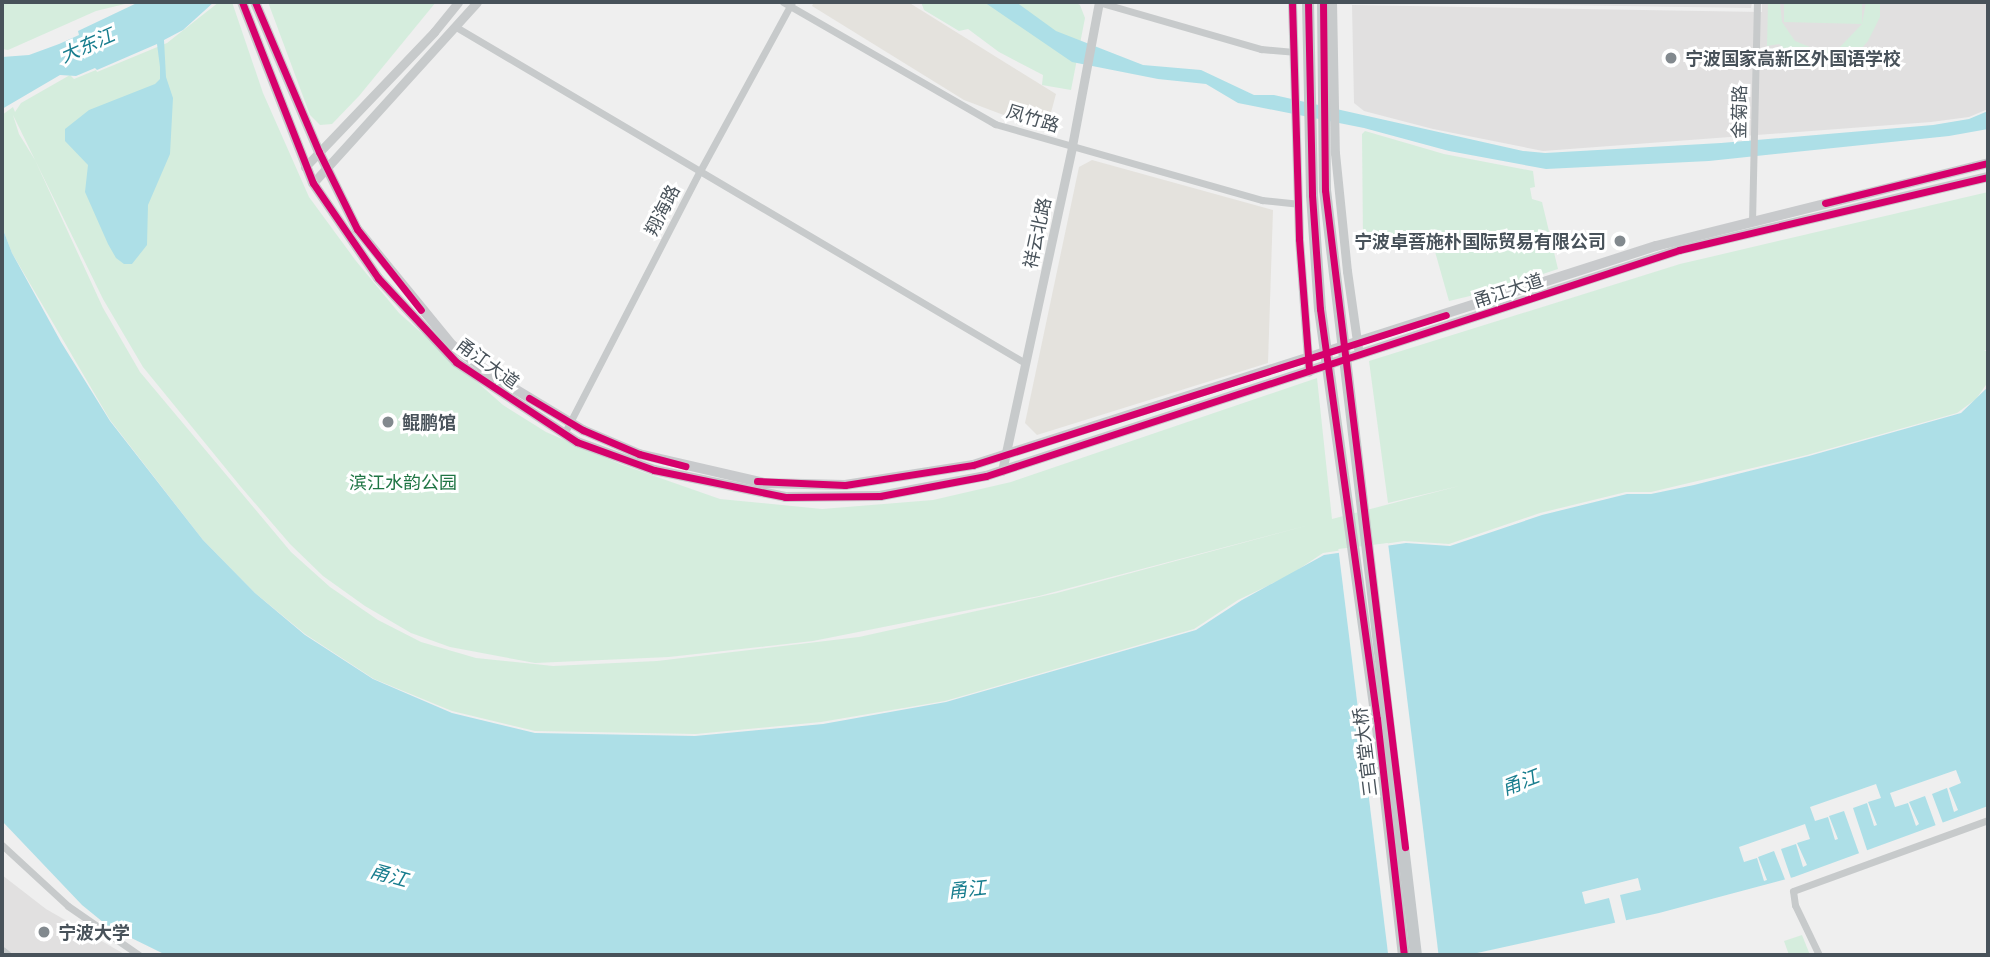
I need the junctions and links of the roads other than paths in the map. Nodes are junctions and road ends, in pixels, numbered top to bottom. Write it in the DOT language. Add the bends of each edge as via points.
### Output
graph roads {
  1 [pos="242,2"];
  2 [pos="255,2"];
  3 [pos="458,2"];
  4 [pos="477,2"];
  5 [pos="1098,2"];
  6 [pos="1292,2"];
  7 [pos="1308,2"];
  8 [pos="1323,2"];
  9 [pos="1332,2"];
  10 [pos="1757,2"];
  11 [pos="788,3"];
  12 [pos="456,27"];
  13 [pos="1294,52"];
  14 [pos="1072,146"];
  15 [pos="319,152"];
  16 [pos="1988,163"];
  17 [pos="305,167"];
  18 [pos="327,167"];
  19 [pos="700,171"];
  20 [pos="1988,177"];
  21 [pos="313,183"];
  22 [pos="1298,204"];
  23 [pos="1752,222"];
  24 [pos="1357,343"];
  25 [pos="1361,356"];
  26 [pos="1308,358"];
  27 [pos="1025,363"];
  28 [pos="1309,372"];
  29 [pos="570,423"];
  30 [pos="564,434"];
  31 [pos="1006,456"];
  32 [pos="1002,471"];
  33 [pos="1988,820"];
  34 [pos="2,845"];
  35 [pos="2,951"];
  36 [pos="7,955"];
  37 [pos="139,955"];
  38 [pos="1404,955"];
  39 [pos="1416,955"];
  40 [pos="1819,955"];
  1 -- 17 [label="main road, 甬江大道"];
  2 -- 15 [label="main road, 甬江大道"];
  3 -- 15 [label="street"];
  4 -- 12 [label="street"];
  5 -- 13 [label="street" via="1261,49"];
  5 -- 14 [label="street, 祥云北路"];
  6 -- 13 [label="street"];
  7 -- 38 [label="main road, 三官堂大桥, bridge" via="1312,195 1320,309 1367,639"];
  8 -- 39 [label="main road, 三官堂大桥, bridge" via="1325,190"];
  9 -- 24 [label="street" via="1335,153"];
  10 -- 23 [label="street, 金菊路"];
  11 -- 14 [label="street, 凤竹路" via="972,113"];
  11 -- 19 [label="street, 翔海路"];
  12 -- 18 [label="street"];
  12 -- 19 [label="street"];
  13 -- 22 [label="street"];
  14 -- 22 [label="street, 凤竹路" via="1262,200"];
  14 -- 27 [label="street, 祥云北路"];
  15 -- 17 [label="street"];
  15 -- 18 [label="main road, 甬江大道"];
  16 -- 23 [label="main road, 甬江大道"];
  17 -- 21 [label="main road, 甬江大道"];
  18 -- 21 [label="street"];
  18 -- 29 [label="main road, 甬江大道" via="356,229 452,345"];
  19 -- 27 [label="street"];
  19 -- 29 [label="street, 翔海路"];
  20 -- 25 [label="main road, 甬江大道" via="1679,250"];
  21 -- 30 [label="main road, 甬江大道" via="378,278 416,322 456,362"];
  22 -- 26 [label="street"];
  23 -- 24 [label="main road, 甬江大道" via="1656,246"];
  24 -- 25 [label="street"];
  24 -- 26 [label="main road, 甬江大道"];
  25 -- 28 [label="main road, 甬江大道"];
  26 -- 28 [label="street"];
  26 -- 31 [label="main road, 甬江大道"];
  27 -- 31 [label="street, 祥云北路"];
  28 -- 32 [label="main road, 甬江大道"];
  29 -- 30 [label="street, 翔海路"];
  29 -- 31 [label="main road, 甬江大道" via="639,454 765,483 845,485 973,466"];
  30 -- 32 [label="main road, 甬江大道" via="654,470 785,497 880,496"];
  31 -- 32 [label="street, 祥云北路"];
  33 -- 40 [label="street" via="1793,891"];
  34 -- 37 [label="street" via="68,906"];
  35 -- 36 [label="street"];
}
